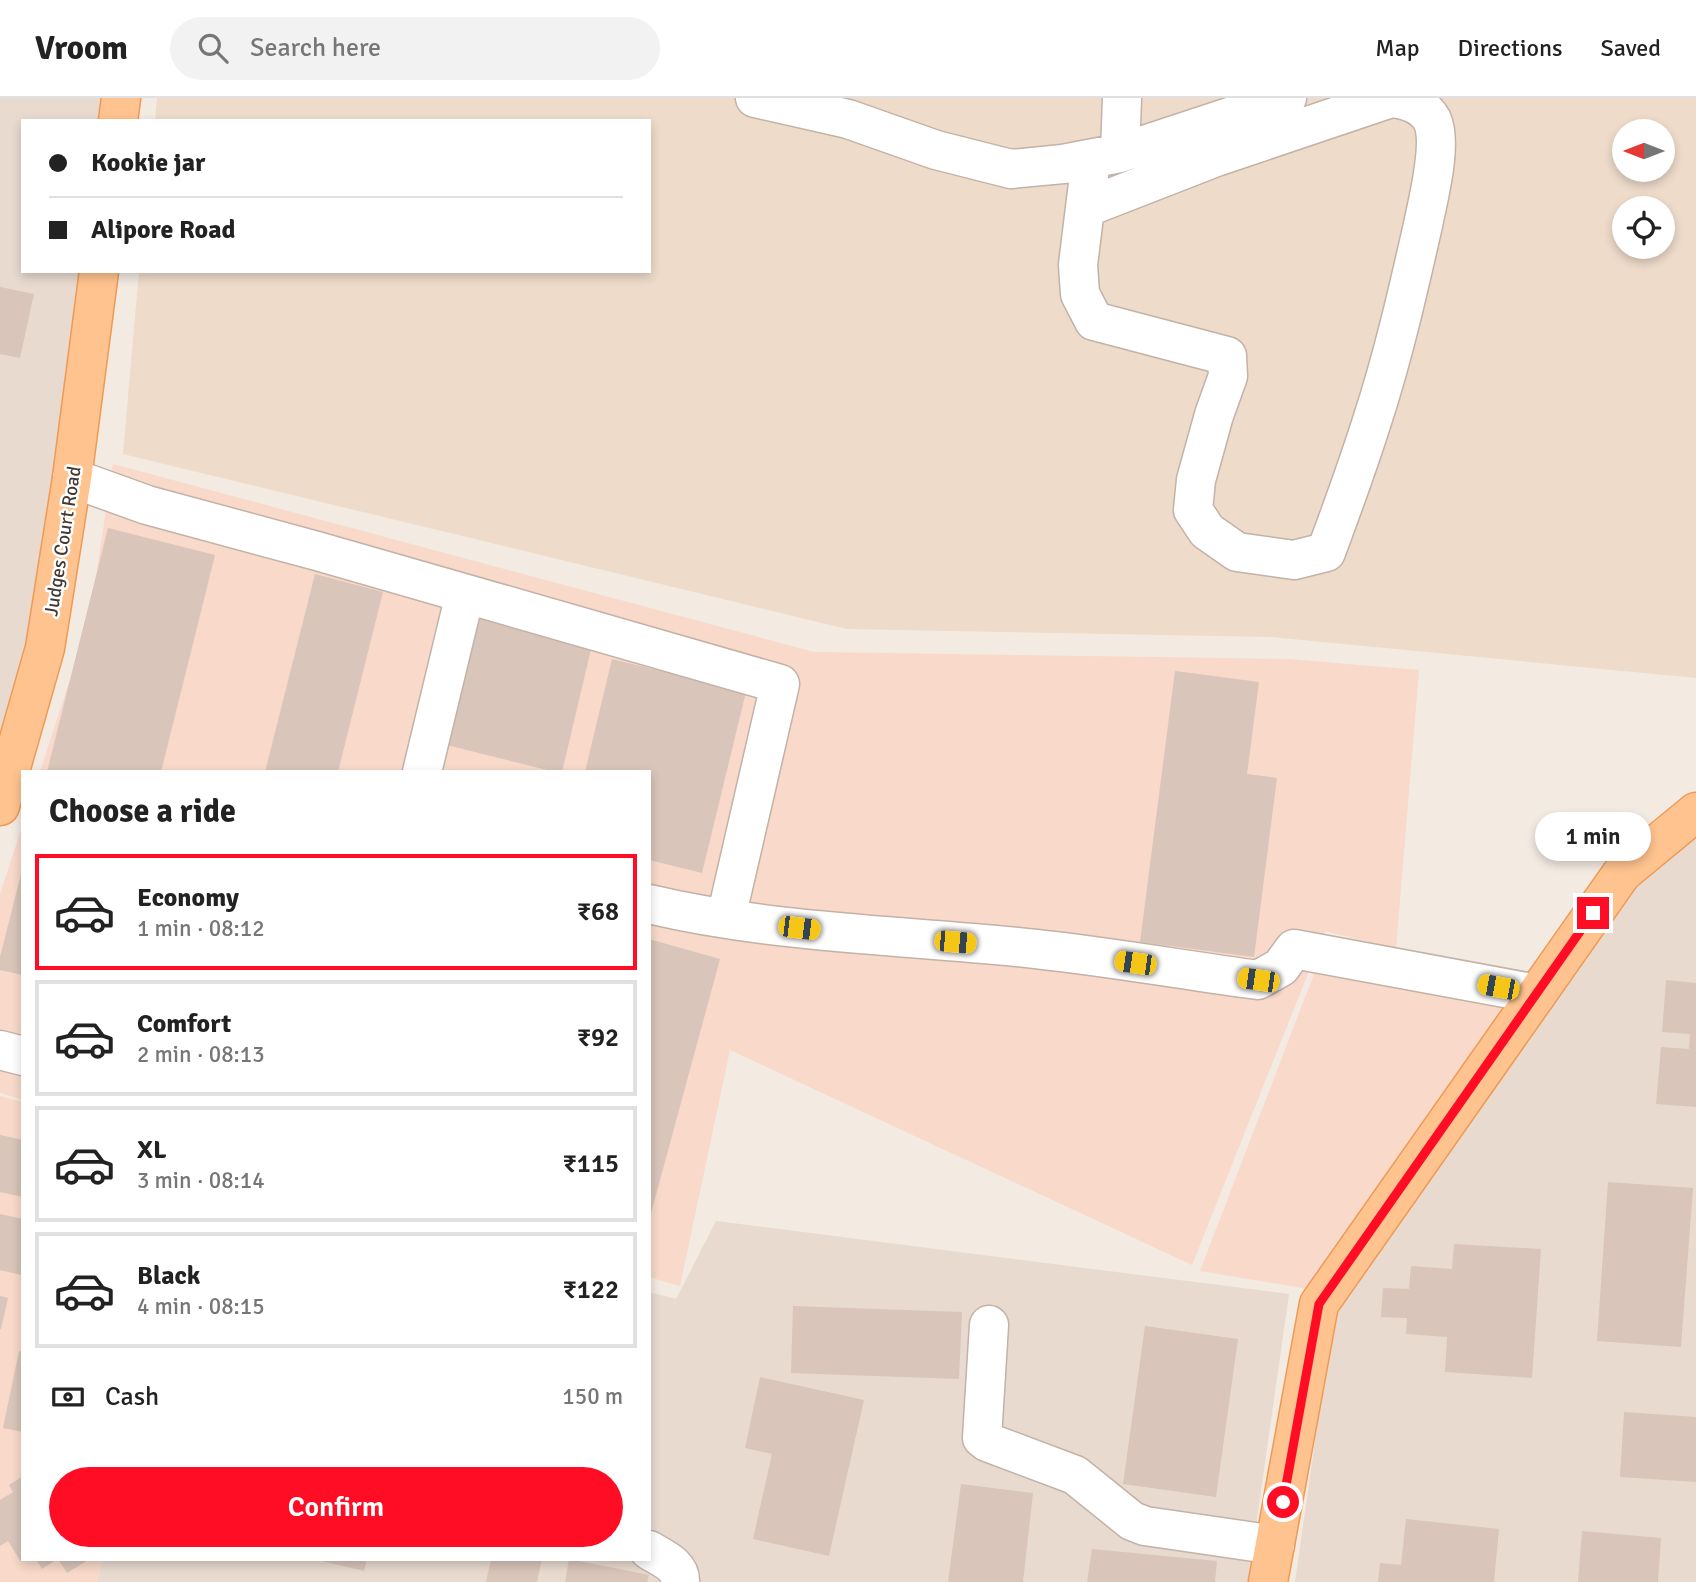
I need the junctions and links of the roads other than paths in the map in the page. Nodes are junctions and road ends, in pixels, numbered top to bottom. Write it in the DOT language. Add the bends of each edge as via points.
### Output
graph roads {
  1 [pos="121,98"];
  2 [pos="755,98"];
  3 [pos="1122,98"];
  4 [pos="1287,98"];
  5 [pos="118,119"];
  6 [pos="1106,156"];
  7 [pos="1085,208"];
  8 [pos="99,273"];
  9 [pos="72,478"];
  10 [pos="465,594"];
  11 [pos="422,770"];
  12 [pos="0,806"];
  13 [pos="1696,812"];
  14 [pos="651,904"];
  15 [pos="726,918"];
  16 [pos="1536,994"];
  17 [pos="0,1050"];
  18 [pos="21,1055"];
  19 [pos="989,1325"];
  20 [pos="1089,1523"];
  21 [pos="651,1551"];
  22 [pos="1272,1561"];
  23 [pos="680,1582"];
  1 -- 5 [label="main road"];
  2 -- 6 [label="lane" via="848,119 936,150 1012,169"];
  3 -- 6 [label="lane"];
  4 -- 6 [label="lane"];
  6 -- 7 [label="lane"];
  7 -- 7 [label="lane" via="1078,265 1080,294 1094,321 1227,356 1228,376 1196,481 1193,510 1207,531 1237,552 1294,560 1326,552 1373,420 1408,291 1437,147 1432,120 1410,101 1391,98 1216,157"];
  8 -- 9 [label="main road, Judges Court Road"];
  9 -- 10 [label="lane" via="147,505"];
  9 -- 12 [label="main road, Judges Court Road" via="45,648"];
  10 -- 11 [label="lane"];
  10 -- 15 [label="lane" via="780,684"];
  13 -- 16 [label="main road" via="1622,873"];
  14 -- 15 [label="lane"];
  15 -- 16 [label="lane" via="848,934 1036,949 1258,980 1281,967 1294,949"];
  16 -- 22 [label="main road" via="1319,1304"];
  17 -- 18 [label="lane"];
  19 -- 22 [label="lane" via="982,1438 1075,1475 1132,1521"];
  20 -- 22 [label="lane"];
  21 -- 23 [label="lane" via="676,1567"];
}
